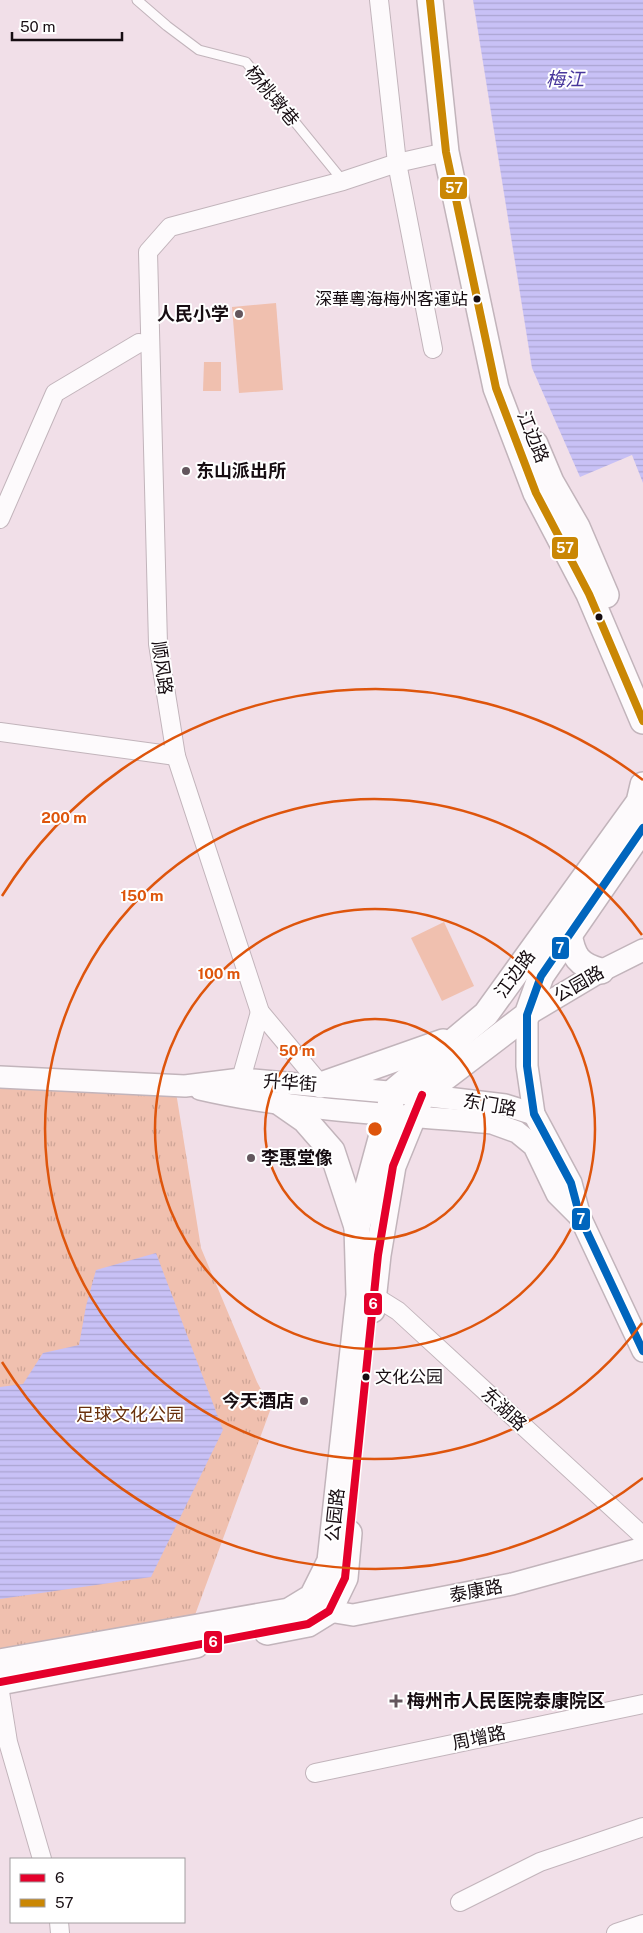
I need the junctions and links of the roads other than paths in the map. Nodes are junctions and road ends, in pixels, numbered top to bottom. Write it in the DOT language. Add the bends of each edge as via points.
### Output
graph roads {
  1 [pos="137,0"];
  2 [pos="379,0"];
  3 [pos="430,0"];
  4 [pos="446,0"];
  5 [pos="446,152"];
  6 [pos="396,162"];
  7 [pos="343,181"];
  8 [pos="139,344"];
  9 [pos="433,348"];
  10 [pos="0,519"];
  11 [pos="643,680"];
  12 [pos="643,722"];
  13 [pos="0,732"];
  14 [pos="176,756"];
  15 [pos="643,785"];
  16 [pos="643,828"];
  17 [pos="570,934"];
  18 [pos="643,950"];
  19 [pos="601,971"];
  20 [pos="260,1012"];
  21 [pos="527,1015"];
  22 [pos="458,1037"];
  23 [pos="0,1077"];
  24 [pos="241,1079"];
  25 [pos="321,1085"];
  26 [pos="185,1086"];
  27 [pos="391,1102"];
  28 [pos="282,1104"];
  29 [pos="418,1105"];
  30 [pos="534,1114"];
  31 [pos="580,1217"];
  32 [pos="357,1227"];
  33 [pos="366,1295"];
  34 [pos="643,1350"];
  35 [pos="643,1536"];
  36 [pos="643,1548"];
  37 [pos="320,1604"];
  38 [pos="0,1662"];
  39 [pos="0,1682"];
  40 [pos="0,1692"];
  41 [pos="643,1704"];
  42 [pos="315,1773"];
  43 [pos="643,1827"];
  44 [pos="42,1858"];
  45 [pos="460,1902"];
  46 [pos="643,1924"];
  47 [pos="616,1933"];
  1 -- 7 [label="lane, 杨桃墩巷" via="200,50 246,62"];
  2 -- 6 [label="street"];
  3 -- 5 [label="main road, 江边路"];
  4 -- 11 [label="main road, 江边路" via="461,148 511,385 551,482 577,527"];
  5 -- 6 [label="street, 顺风路"];
  5 -- 12 [label="main road, 江边路" via="496,388 536,493 589,594"];
  6 -- 7 [label="street, 顺风路"];
  6 -- 9 [label="street"];
  7 -- 14 [label="street, 顺风路" via="170,227 148,252 158,644"];
  8 -- 10 [label="street" via="55,393"];
  13 -- 14 [label="street"];
  14 -- 20 [label="street, 顺风路"];
  15 -- 22 [label="main road, 江边路" via="639,802 486,1014"];
  16 -- 17 [label="main road, 江边路"];
  17 -- 19 [label="main road" via="572,949 578,959 586,967"];
  17 -- 21 [label="main road, 江边路" via="541,976"];
  18 -- 19 [label="street, 公园路"];
  19 -- 21 [label="street, 公园路"];
  20 -- 24 [label="street"];
  20 -- 25 [label="street, 顺风路"];
  21 -- 29 [label="main road, 公园路"];
  21 -- 30 [label="street" via="526,1066"];
  22 -- 25 [label="main road"];
  22 -- 27 [label="main road, 江边路"];
  23 -- 26 [label="street, 升华街"];
  24 -- 25 [label="street, 升华街"];
  24 -- 26 [label="street, 升华街"];
  25 -- 27 [label="street, 升华街"];
  26 -- 28 [label="street, 升华街" via="241,1099"];
  27 -- 28 [label="street, 升华街"];
  27 -- 29 [label="street"];
  27 -- 32 [label="main road, 公园路"];
  28 -- 32 [label="main road" via="305,1120 332,1151"];
  29 -- 30 [label="street, 东门路" via="505,1105"];
  29 -- 31 [label="street, 东门路" via="517,1132 534,1146 557,1194"];
  29 -- 33 [label="main road, 公园路" via="393,1166"];
  30 -- 31 [label="street, 东门路" via="571,1183"];
  31 -- 34 [label="street, 东门路"];
  32 -- 33 [label="main road, 公园路"];
  33 -- 35 [label="street, 东湖路" via="398,1311"];
  33 -- 37 [label="main road, 公园路" via="330,1561"];
  36 -- 37 [label="street, 泰康路" via="503,1586 353,1615"];
  37 -- 38 [label="main road"];
  37 -- 39 [label="main road, 公园路" via="308,1624"];
  40 -- 44 [label="street" via="8,1742"];
  41 -- 42 [label="street, 周增路"];
  43 -- 45 [label="street" via="540,1862"];
  46 -- 47 [label="street"];
}
